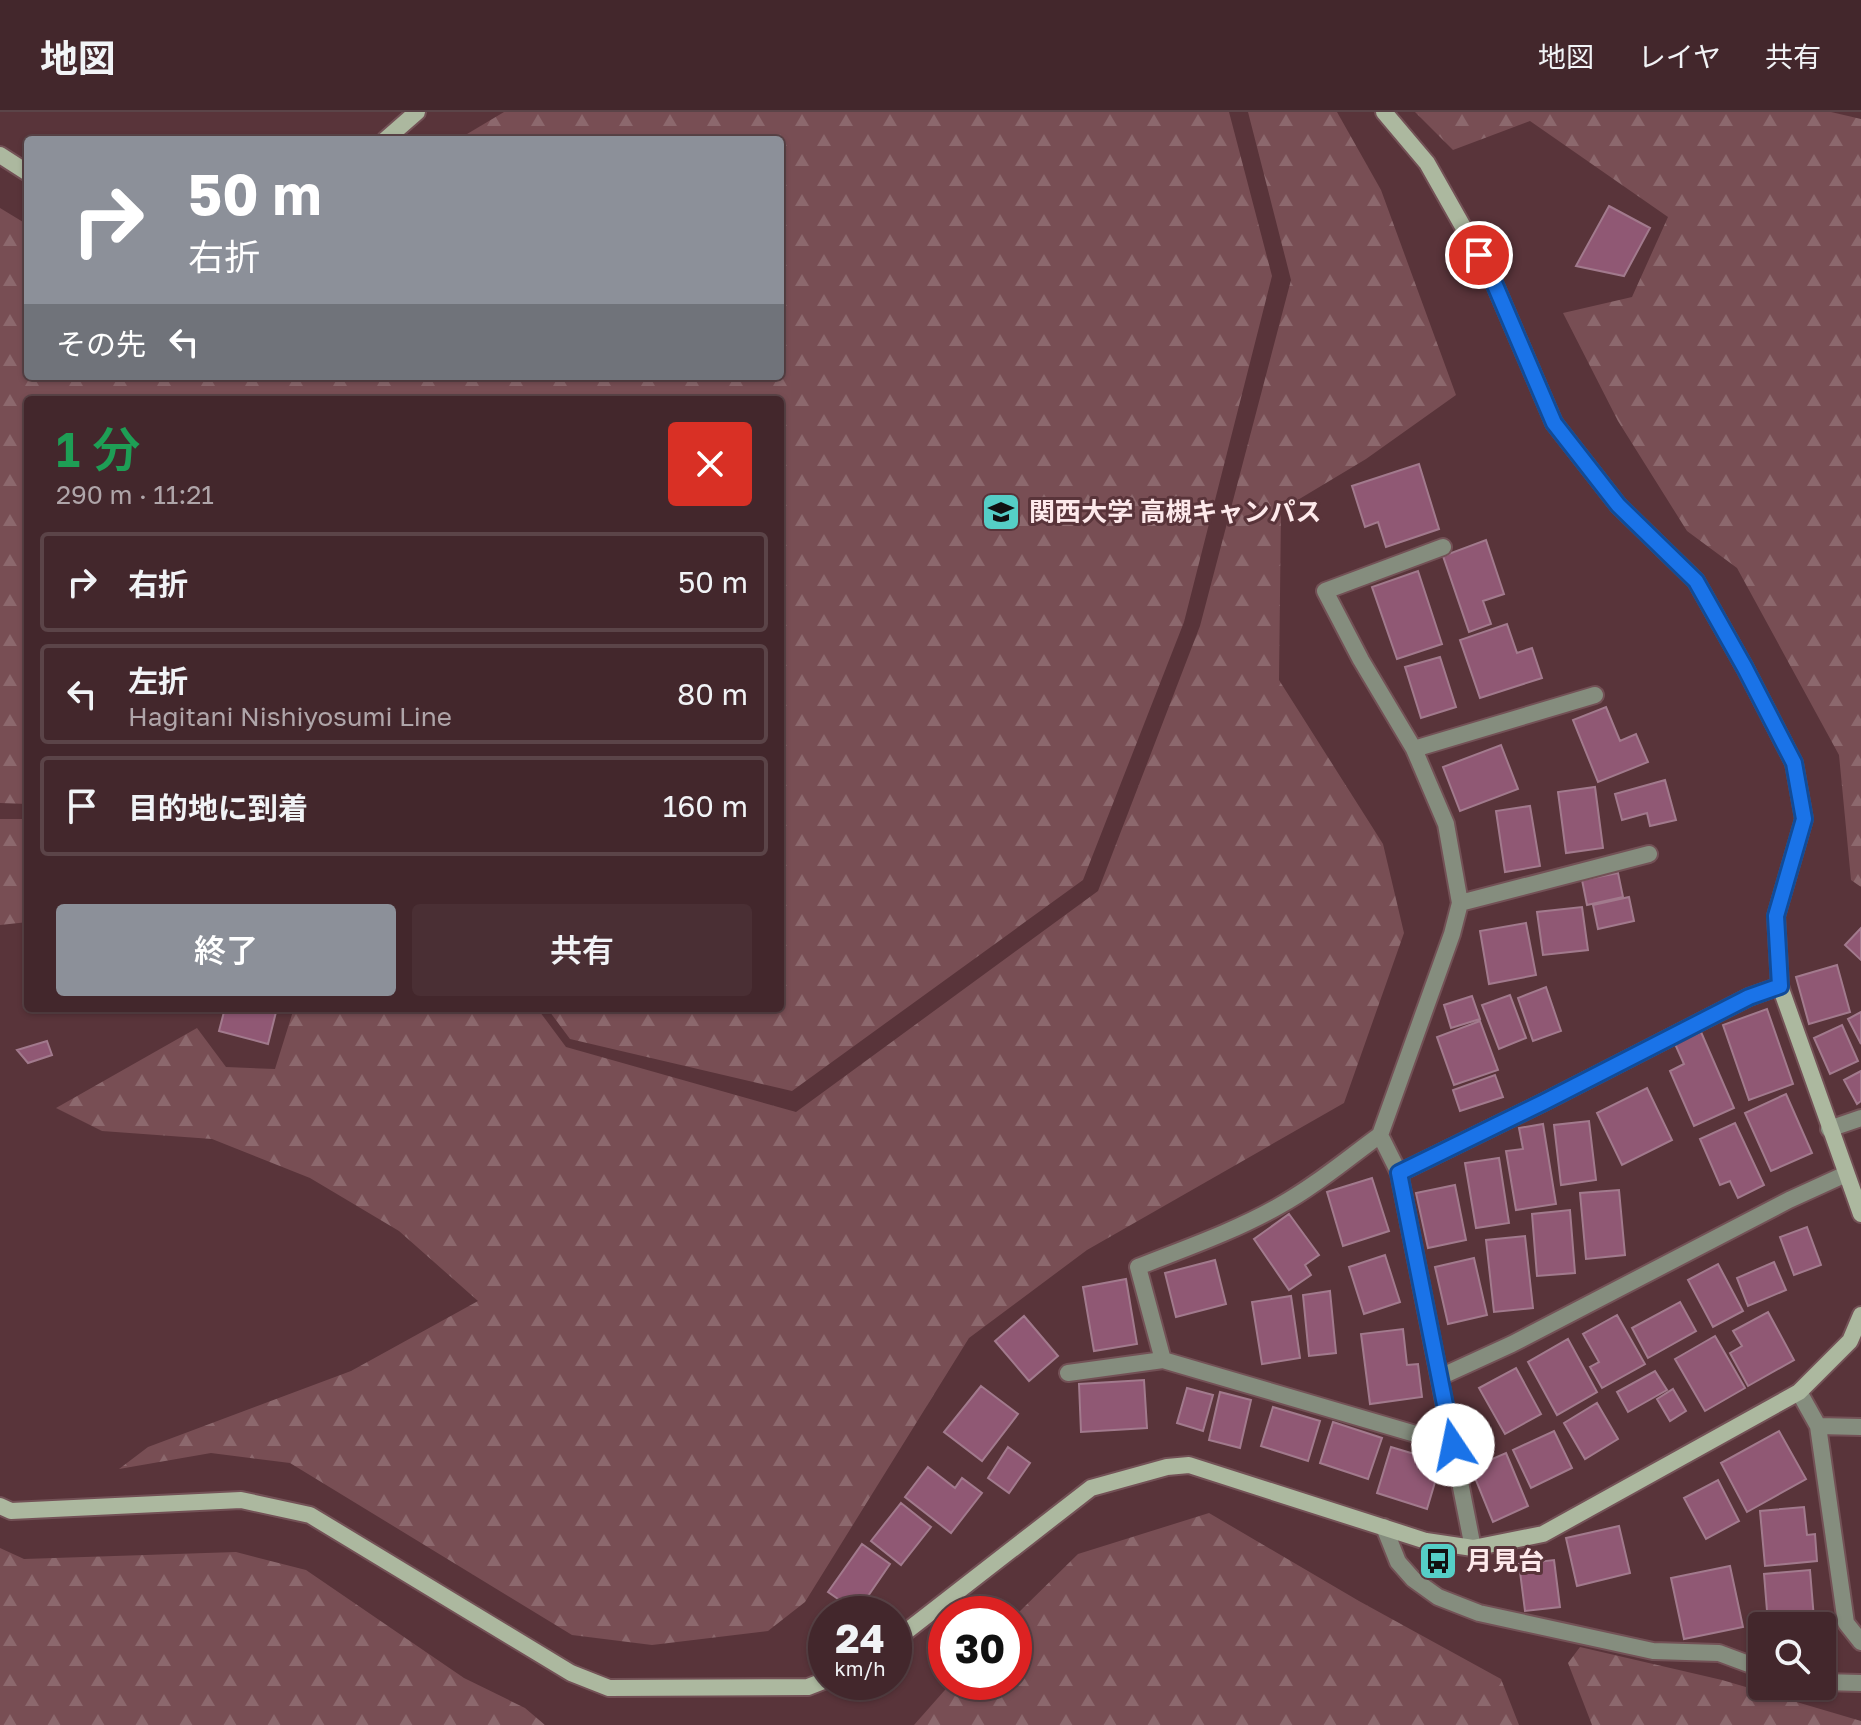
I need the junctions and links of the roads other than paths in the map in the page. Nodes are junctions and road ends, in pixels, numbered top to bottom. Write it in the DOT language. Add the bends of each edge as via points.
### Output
graph roads {
  1 [pos="417,112"];
  2 [pos="1384,112"];
  3 [pos="390,136"];
  4 [pos="0,155"];
  5 [pos="24,170"];
  6 [pos="1443,547"];
  7 [pos="1595,695"];
  8 [pos="1414,749"];
  9 [pos="1649,854"];
  10 [pos="1460,903"];
  11 [pos="1780,986"];
  12 [pos="1861,1118"];
  13 [pos="1829,1129"];
  14 [pos="1380,1135"];
  15 [pos="1399,1173"];
  16 [pos="1846,1174"];
  17 [pos="1861,1214"];
  18 [pos="1861,1315"];
  19 [pos="1163,1360"];
  20 [pos="1068,1373"];
  21 [pos="1440,1377"];
  22 [pos="1799,1392"];
  23 [pos="1818,1426"];
  24 [pos="1861,1427"];
  25 [pos="1453,1445"];
  26 [pos="0,1506"];
  27 [pos="1384,1527"];
  28 [pos="1473,1548"];
  29 [pos="912,1627"];
  30 [pos="1861,1642"];
  31 [pos="1748,1664"];
  32 [pos="1836,1682"];
  33 [pos="1861,1683"];
  34 [pos="808,1687"];
  1 -- 3 [label="main road"];
  2 -- 11 [label="main road" via="1427,163 1492,278 1554,423 1618,505 1696,581 1794,763 1804,819 1776,916"];
  4 -- 5 [label="main road"];
  6 -- 8 [label="street" via="1325,591"];
  7 -- 8 [label="street"];
  8 -- 10 [label="street" via="1446,824"];
  9 -- 10 [label="street"];
  10 -- 14 [label="street"];
  11 -- 13 [label="main road"];
  11 -- 15 [label="street"];
  12 -- 13 [label="street"];
  13 -- 16 [label="main road"];
  14 -- 15 [label="street"];
  14 -- 19 [label="street" via="1280,1206 1138,1267"];
  15 -- 21 [label="street"];
  16 -- 17 [label="main road"];
  16 -- 21 [label="street"];
  18 -- 22 [label="main road" via="1850,1341"];
  19 -- 20 [label="street"];
  19 -- 25 [label="street"];
  21 -- 25 [label="street"];
  22 -- 23 [label="street"];
  22 -- 28 [label="main road" via="1543,1534"];
  23 -- 24 [label="street"];
  23 -- 30 [label="street" via="1846,1623"];
  25 -- 28 [label="street"];
  26 -- 34 [label="main road" via="11,1511 241,1500 310,1515 571,1673 609,1688"];
  27 -- 28 [label="main road"];
  27 -- 29 [label="main road" via="1189,1465 1167,1467 1091,1488"];
  27 -- 31 [label="street" via="1398,1562 1413,1579 1438,1597 1479,1613 1653,1651 1719,1653"];
  32 -- 33 [label="street"];
}
